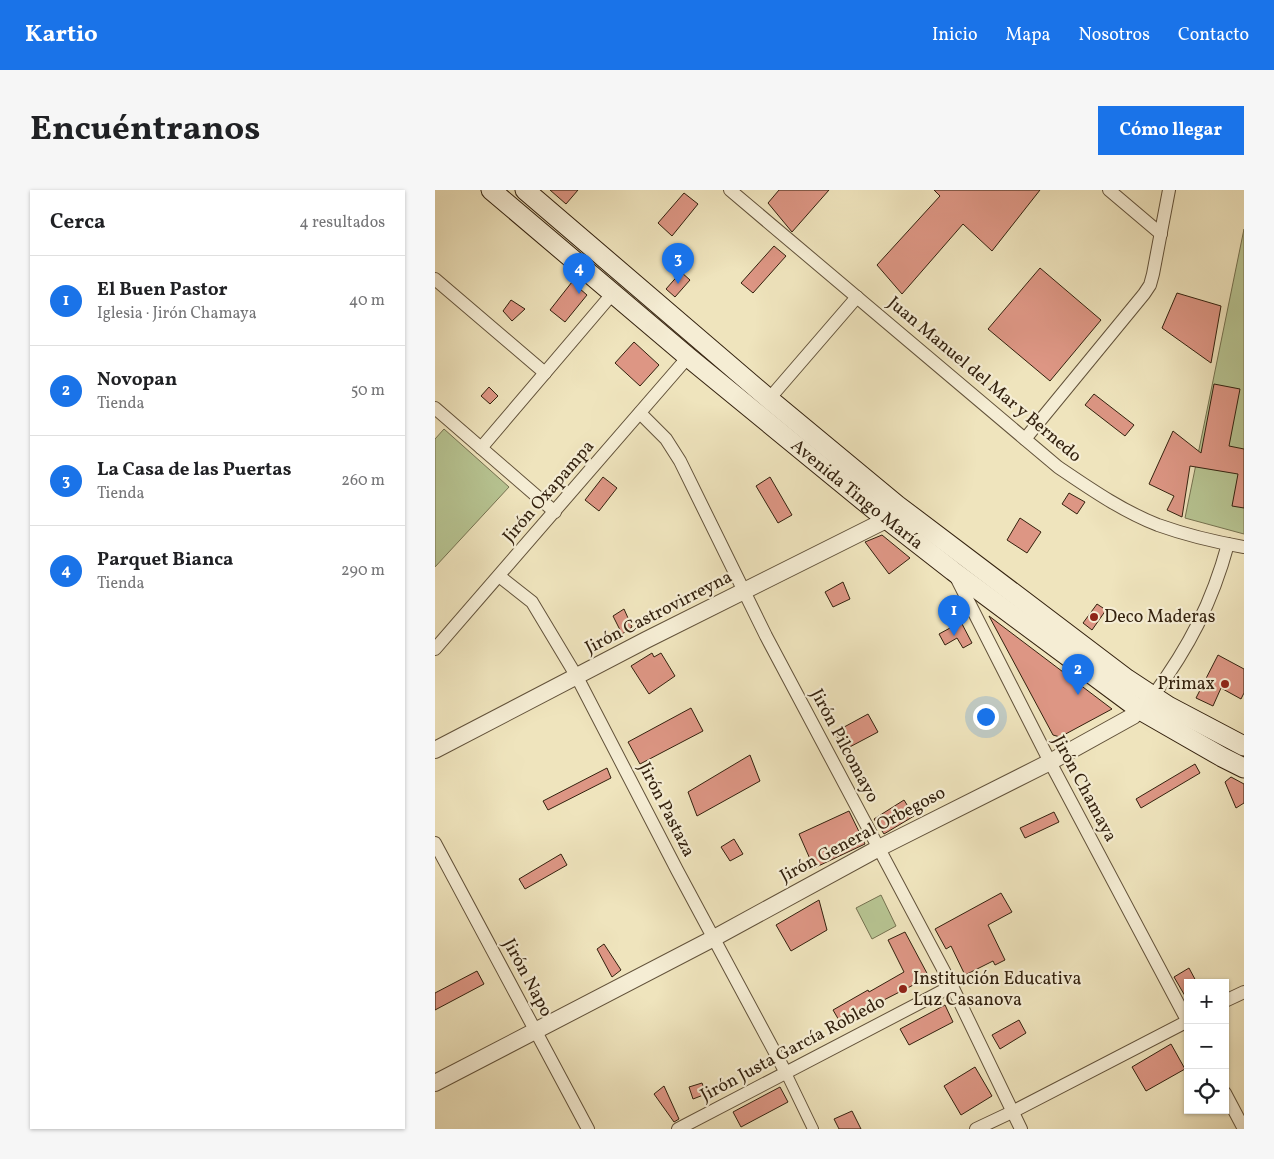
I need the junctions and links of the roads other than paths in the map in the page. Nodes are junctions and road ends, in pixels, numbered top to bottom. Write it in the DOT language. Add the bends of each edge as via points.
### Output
graph roads {
  1 [pos="491,190"];
  2 [pos="525,190"];
  3 [pos="730,190"];
  4 [pos="1109,190"];
  5 [pos="1169,190"];
  6 [pos="1161,234"];
  7 [pos="435,279"];
  8 [pos="613,293"];
  9 [pos="857,297"];
  10 [pos="688,357"];
  11 [pos="545,373"];
  12 [pos="769,399"];
  13 [pos="435,408"];
  14 [pos="640,413"];
  15 [pos="1025,439"];
  16 [pos="481,448"];
  17 [pos="555,512"];
  18 [pos="892,512"];
  19 [pos="1228,544"];
  20 [pos="1244,547"];
  21 [pos="953,571"];
  22 [pos="499,576"];
  23 [pos="745,592"];
  24 [pos="435,649"];
  25 [pos="577,677"];
  26 [pos="1153,696"];
  27 [pos="1140,710"];
  28 [pos="1244,746"];
  29 [pos="435,750"];
  30 [pos="1050,762"];
  31 [pos="1244,768"];
  32 [pos="435,844"];
  33 [pos="879,848"];
  34 [pos="713,938"];
  35 [pos="952,986"];
  36 [pos="1244,992"];
  37 [pos="1229,999"];
  38 [pos="1184,1013"];
  39 [pos="1184,1023"];
  40 [pos="536,1031"];
  41 [pos="785,1073"];
  42 [pos="435,1083"];
  43 [pos="1229,1101"];
  44 [pos="1012,1112"];
  45 [pos="588,1129"];
  46 [pos="678,1129"];
  47 [pos="813,1129"];
  48 [pos="976,1129"];
  49 [pos="1021,1129"];
  50 [pos="1244,1129"];
  1 -- 8 [label="main road, Avenida Tingo María"];
  2 -- 12 [label="main road, Avenida Tingo María"];
  3 -- 9 [label="street, Juan Manuel del Mar y Bernedo"];
  4 -- 6 [label="street"];
  5 -- 6 [label="street"];
  6 -- 15 [label="street" via="1150,285"];
  7 -- 11 [label="street"];
  8 -- 10 [label="main road, Avenida Tingo María"];
  8 -- 11 [label="street"];
  9 -- 12 [label="street"];
  9 -- 15 [label="street, Juan Manuel del Mar y Bernedo"];
  10 -- 14 [label="street, Jirón Oxapampa"];
  10 -- 18 [label="main road, Avenida Tingo María"];
  11 -- 16 [label="street"];
  12 -- 18 [label="main road, Avenida Tingo María"];
  13 -- 16 [label="street"];
  14 -- 17 [label="street, Jirón Oxapampa"];
  14 -- 23 [label="street, Jirón Pilcomayo" via="666,439 680,461"];
  15 -- 19 [label="street, Juan Manuel del Mar y Bernedo" via="1058,467 1131,512 1180,532"];
  16 -- 17 [label="street"];
  17 -- 22 [label="street, Jirón Oxapampa"];
  18 -- 21 [label="main road, Avenida Tingo María"];
  18 -- 23 [label="street, Jirón Castrovirreyna"];
  18 -- 26 [label="main road, Avenida Tingo María"];
  19 -- 20 [label="street, Juan Manuel del Mar y Bernedo"];
  19 -- 26 [label="street, Jirón General Orbegoso" via="1211,598 1199,623"];
  21 -- 27 [label="main road, Avenida Tingo María"];
  21 -- 30 [label="street, Jirón Chamaya"];
  22 -- 24 [label="street, Jirón Oxapampa"];
  22 -- 25 [label="street, Jirón Pastaza" via="532,602"];
  23 -- 25 [label="street, Jirón Castrovirreyna"];
  23 -- 33 [label="street, Jirón Pilcomayo"];
  25 -- 29 [label="street, Jirón Castrovirreyna"];
  25 -- 34 [label="street, Jirón Pastaza"];
  26 -- 27 [label="street, Jirón General Orbegoso"];
  26 -- 28 [label="main road, Avenida Tingo María"];
  27 -- 30 [label="street, Jirón General Orbegoso"];
  27 -- 31 [label="main road, Avenida Tingo María"];
  30 -- 33 [label="street, Jirón General Orbegoso"];
  30 -- 38 [label="street, Jirón Chamaya"];
  32 -- 40 [label="street, Jirón Napo"];
  33 -- 34 [label="street, Jirón General Orbegoso"];
  33 -- 35 [label="street, Jirón Pilcomayo"];
  34 -- 40 [label="street, Jirón General Orbegoso"];
  34 -- 41 [label="street, Jirón Pastaza"];
  35 -- 41 [label="street, Jirón Justa García Robledo"];
  35 -- 44 [label="street, Jirón Pilcomayo"];
  36 -- 37 [label="street"];
  39 -- 44 [label="street"];
  40 -- 42 [label="street, Jirón General Orbegoso"];
  40 -- 45 [label="street, Jirón Napo"];
  41 -- 46 [label="street, Jirón Justa García Robledo"];
  41 -- 47 [label="street"];
  43 -- 50 [label="street"];
  44 -- 48 [label="street"];
  44 -- 49 [label="street, Jirón Pilcomayo"];
}
